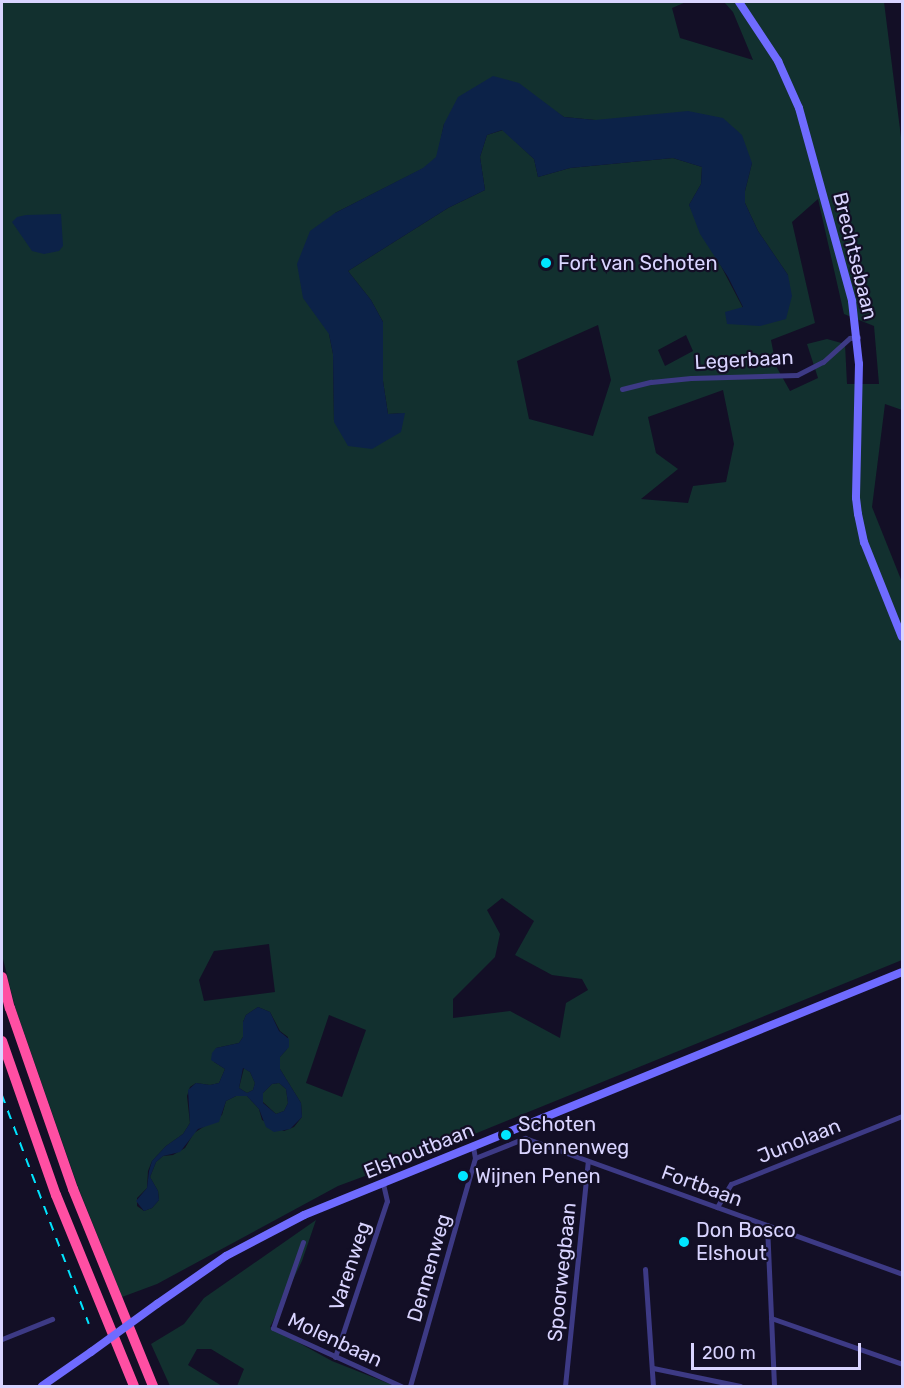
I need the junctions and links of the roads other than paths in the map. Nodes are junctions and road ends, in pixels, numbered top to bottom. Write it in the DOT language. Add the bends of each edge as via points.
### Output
graph roads {
  1 [pos="739,2"];
  2 [pos="858,337"];
  3 [pos="622,389"];
  4 [pos="903,637"];
  5 [pos="902,974"];
  6 [pos="2,977"];
  7 [pos="2,1041"];
  8 [pos="903,1116"];
  9 [pos="473,1148"];
  10 [pos="475,1158"];
  11 [pos="588,1161"];
  12 [pos="383,1183"];
  13 [pos="717,1207"];
  14 [pos="767,1226"];
  15 [pos="303,1242"];
  16 [pos="645,1269"];
  17 [pos="903,1274"];
  18 [pos="771,1318"];
  19 [pos="52,1319"];
  20 [pos="2,1339"];
  21 [pos="335,1357"];
  22 [pos="903,1364"];
  23 [pos="652,1368"];
  24 [pos="42,1386"];
  25 [pos="134,1386"];
  26 [pos="153,1386"];
  27 [pos="401,1386"];
  28 [pos="410,1386"];
  29 [pos="565,1386"];
  30 [pos="653,1386"];
  31 [pos="740,1386"];
  32 [pos="774,1386"];
  1 -- 2 [label="main road, Brechtsebaan" via="778,61 799,108 852,301"];
  2 -- 3 [label="street, Legerbaan" via="850,338 823,362 797,375 692,378"];
  2 -- 4 [label="main road, Brechtsebaan" via="858,513 864,542"];
  5 -- 9 [label="main road, Elshoutbaan"];
  6 -- 26 [label="highway" via="73,1189"];
  7 -- 25 [label="highway" via="56,1195"];
  8 -- 13 [label="street, Junolaan" via="731,1184"];
  9 -- 10 [label="street"];
  9 -- 12 [label="main road, Elshoutbaan"];
  10 -- 11 [label="street, Fortbaan" via="525,1138"];
  10 -- 28 [label="street, Dennenweg"];
  11 -- 13 [label="street, Fortbaan"];
  11 -- 29 [label="street, Spoorwegbaan"];
  12 -- 21 [label="street, Varenweg" via="387,1201"];
  12 -- 24 [label="main road, Elshoutbaan, bridge" via="255,1239 212,1265"];
  13 -- 14 [label="street, Fortbaan"];
  14 -- 17 [label="street, Fortbaan"];
  14 -- 18 [label="street"];
  15 -- 21 [label="street, Molenbaan" via="273,1328"];
  16 -- 23 [label="street"];
  18 -- 22 [label="street"];
  18 -- 32 [label="street"];
  19 -- 20 [label="street"];
  21 -- 27 [label="street, Molenbaan"];
  23 -- 30 [label="street"];
  23 -- 31 [label="street"];
}
